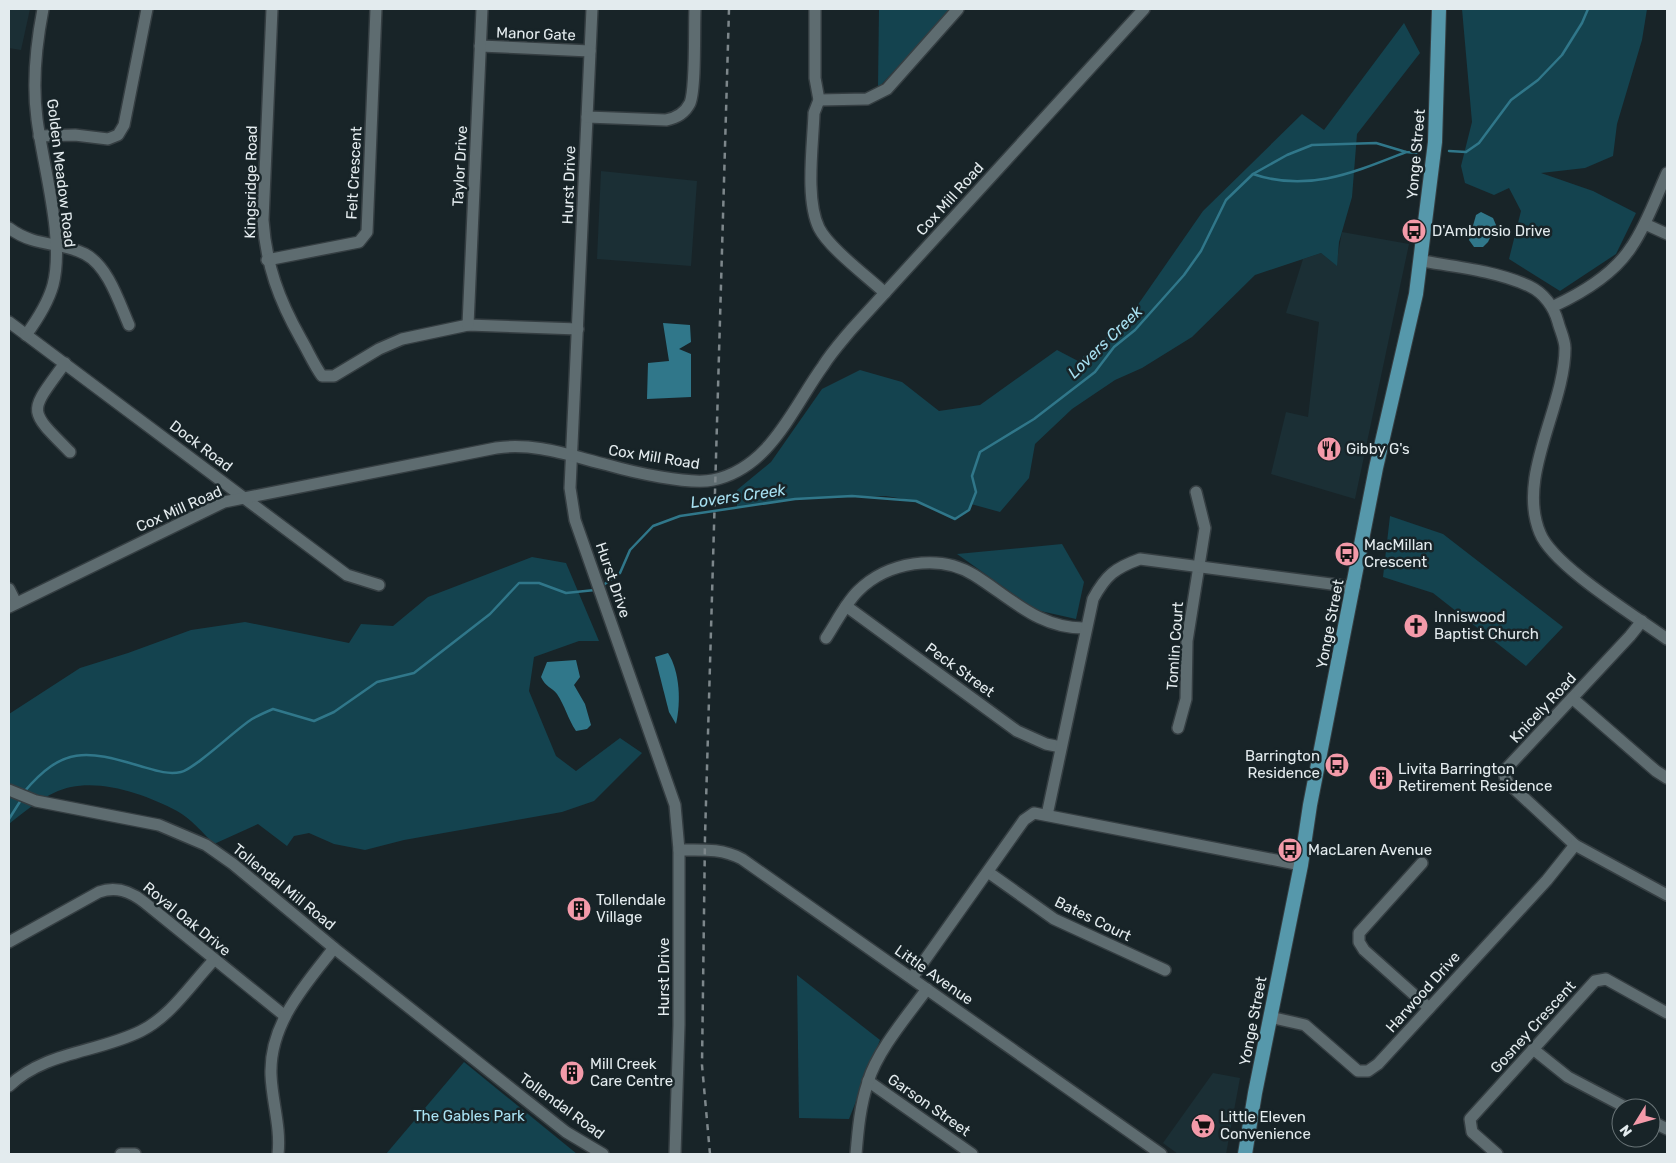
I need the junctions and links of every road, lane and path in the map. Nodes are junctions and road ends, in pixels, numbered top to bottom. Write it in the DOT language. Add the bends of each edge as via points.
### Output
graph roads {
  1 [pos="43,9"];
  2 [pos="147,9"];
  3 [pos="272,9"];
  4 [pos="376,9"];
  5 [pos="482,9"];
  6 [pos="592,9"];
  7 [pos="695,9"];
  8 [pos="815,9"];
  9 [pos="958,9"];
  10 [pos="1144,9"];
  11 [pos="1439,9"];
  12 [pos="480,46"];
  13 [pos="590,51"];
  14 [pos="819,100"];
  15 [pos="587,117"];
  16 [pos="39,136"];
  17 [pos="1667,173"];
  18 [pos="1645,224"];
  19 [pos="9,228"];
  20 [pos="1667,234"];
  21 [pos="58,247"];
  22 [pos="267,260"];
  23 [pos="1422,261"];
  24 [pos="885,293"];
  25 [pos="1554,306"];
  26 [pos="9,322"];
  27 [pos="468,324"];
  28 [pos="129,325"];
  29 [pos="578,329"];
  30 [pos="26,335"];
  31 [pos="65,363"];
  32 [pos="70,452"];
  33 [pos="570,455"];
  34 [pos="1196,492"];
  35 [pos="246,500"];
  36 [pos="1198,566"];
  37 [pos="379,585"];
  38 [pos="1354,588"];
  39 [pos="9,589"];
  40 [pos="12,605"];
  41 [pos="846,606"];
  42 [pos="1642,620"];
  43 [pos="1085,628"];
  44 [pos="826,638"];
  45 [pos="1667,639"];
  46 [pos="1572,698"];
  47 [pos="1178,728"];
  48 [pos="1061,747"];
  49 [pos="1667,778"];
  50 [pos="9,790"];
  51 [pos="1047,815"];
  52 [pos="1575,845"];
  53 [pos="679,850"];
  54 [pos="1422,863"];
  55 [pos="1301,865"];
  56 [pos="988,872"];
  57 [pos="1667,895"];
  58 [pos="9,942"];
  59 [pos="334,948"];
  60 [pos="214,960"];
  61 [pos="1165,970"];
  62 [pos="912,978"];
  63 [pos="927,989"];
  64 [pos="1429,1008"];
  65 [pos="1667,1013"];
  66 [pos="284,1016"];
  67 [pos="1270,1017"];
  68 [pos="1533,1049"];
  69 [pos="868,1081"];
  70 [pos="503,1082"];
  71 [pos="9,1086"];
  72 [pos="1611,1100"];
  73 [pos="121,1154"];
  74 [pos="135,1154"];
  75 [pos="278,1154"];
  76 [pos="603,1154"];
  77 [pos="675,1154"];
  78 [pos="856,1154"];
  79 [pos="972,1154"];
  80 [pos="1161,1154"];
  81 [pos="1245,1154"];
  82 [pos="1497,1154"];
  1 -- 16 [label="street, Golden Meadow Road" via="34,71"];
  2 -- 16 [label="street" via="124,125 118,135 108,139 75,135"];
  3 -- 22 [label="street, Kingsridge Road" via="262,220"];
  4 -- 22 [label="street, Felt Crescent" via="367,232 359,242"];
  5 -- 12 [label="street, Taylor Drive"];
  6 -- 13 [label="street, Hurst Drive"];
  7 -- 15 [label="street" via="691,98 684,112 666,120"];
  8 -- 14 [label="street" via="815,78"];
  9 -- 14 [label="street" via="887,89 867,99"];
  10 -- 24 [label="street, Cox Mill Road"];
  11 -- 23 [label="main road, Yonge Street" via="1435,142"];
  12 -- 13 [label="street, Manor Gate"];
  12 -- 27 [label="street, Taylor Drive"];
  13 -- 15 [label="street, Hurst Drive"];
  14 -- 24 [label="street" via="814,113 812,203 819,228"];
  15 -- 29 [label="street, Hurst Drive"];
  16 -- 21 [label="street, Golden Meadow Road"];
  17 -- 18 [label="street"];
  18 -- 20 [label="street"];
  18 -- 25 [label="street" via="1632,247 1610,270 1574,297"];
  19 -- 21 [label="street" via="31,241"];
  21 -- 28 [label="street" via="79,251 94,260"];
  21 -- 30 [label="street, Golden Meadow Road" via="50,292"];
  22 -- 27 [label="street, Kingsridge Road" via="286,313 322,376 334,376 402,339"];
  23 -- 25 [label="street" via="1496,275 1530,286"];
  23 -- 38 [label="main road, Yonge Street" via="1376,468"];
  24 -- 33 [label="street, Cox Mill Road" via="823,365 778,435 759,457 737,473 711,481 683,480 627,471"];
  25 -- 42 [label="street" via="1565,346 1561,380 1537,470 1533,498 1540,534 1554,554 1596,589"];
  26 -- 30 [label="street, Dock Road"];
  27 -- 29 [label="street, Kingsridge Road"];
  29 -- 33 [label="street, Hurst Drive"];
  30 -- 31 [label="street, Dock Road"];
  31 -- 32 [label="street" via="40,399 37,411 40,421"];
  31 -- 35 [label="street, Dock Road"];
  33 -- 35 [label="street, Cox Mill Road" via="555,450 504,447"];
  33 -- 53 [label="street, Hurst Drive" via="575,520 675,806"];
  34 -- 36 [label="street, Tomlin Court" via="1205,528"];
  35 -- 37 [label="street, Dock Road" via="347,575"];
  35 -- 40 [label="street, Cox Mill Road" via="224,502 196,514"];
  36 -- 38 [label="street"];
  36 -- 43 [label="street" via="1140,559 1120,566 1103,580 1093,599"];
  36 -- 47 [label="street, Tomlin Court" via="1187,641 1186,699"];
  38 -- 55 [label="main road, Yonge Street"];
  39 -- 40 [label="street"];
  41 -- 43 [label="street" via="876,576 899,566 924,562 949,565 972,574 1049,624 1067,629"];
  41 -- 44 [label="street"];
  41 -- 48 [label="street, Peck Street" via="1018,731"];
  42 -- 45 [label="street"];
  42 -- 46 [label="street, Knicely Road"];
  43 -- 48 [label="street"];
  46 -- 49 [label="street"];
  46 -- 52 [label="street, Knicely Road" via="1505,770 1505,777"];
  48 -- 51 [label="street"];
  50 -- 59 [label="street, Tollendal Mill Road" via="36,801 150,823 190,837 228,860"];
  51 -- 55 [label="street"];
  51 -- 56 [label="street" via="1034,813 1025,818"];
  52 -- 57 [label="street, Knicely Road"];
  52 -- 64 [label="street, Harwood Drive"];
  53 -- 62 [label="street, Little Avenue" via="713,849 742,859"];
  53 -- 77 [label="street, Hurst Drive"];
  54 -- 64 [label="street" via="1358,938 1364,950"];
  55 -- 67 [label="main road, Yonge Street"];
  56 -- 61 [label="street, Bates Court" via="1054,919"];
  56 -- 62 [label="street"];
  58 -- 60 [label="street, Royal Oak Drive" via="91,896 116,889 136,896"];
  59 -- 66 [label="street"];
  59 -- 70 [label="street, Tollendal Mill Road"];
  60 -- 66 [label="street, Royal Oak Drive"];
  60 -- 71 [label="street" via="150,1026 120,1040 40,1064"];
  62 -- 63 [label="street, Little Avenue"];
  63 -- 69 [label="street" via="877,1062"];
  63 -- 80 [label="street, Little Avenue"];
  64 -- 67 [label="street, Harwood Drive" via="1378,1064 1364,1072 1358,1071 1305,1025"];
  65 -- 68 [label="street, Gosney Crescent" via="1606,979 1598,979"];
  66 -- 75 [label="street" via="271,1064 279,1127"];
  67 -- 81 [label="main road, Yonge Street"];
  68 -- 72 [label="street" via="1568,1077"];
  68 -- 82 [label="street, Gosney Crescent" via="1470,1119 1472,1132"];
  69 -- 78 [label="street"];
  69 -- 79 [label="street, Garson Street"];
  70 -- 76 [label="street, Tollendal Road" via="572,1136"];
  73 -- 74 [label="street"];
}
